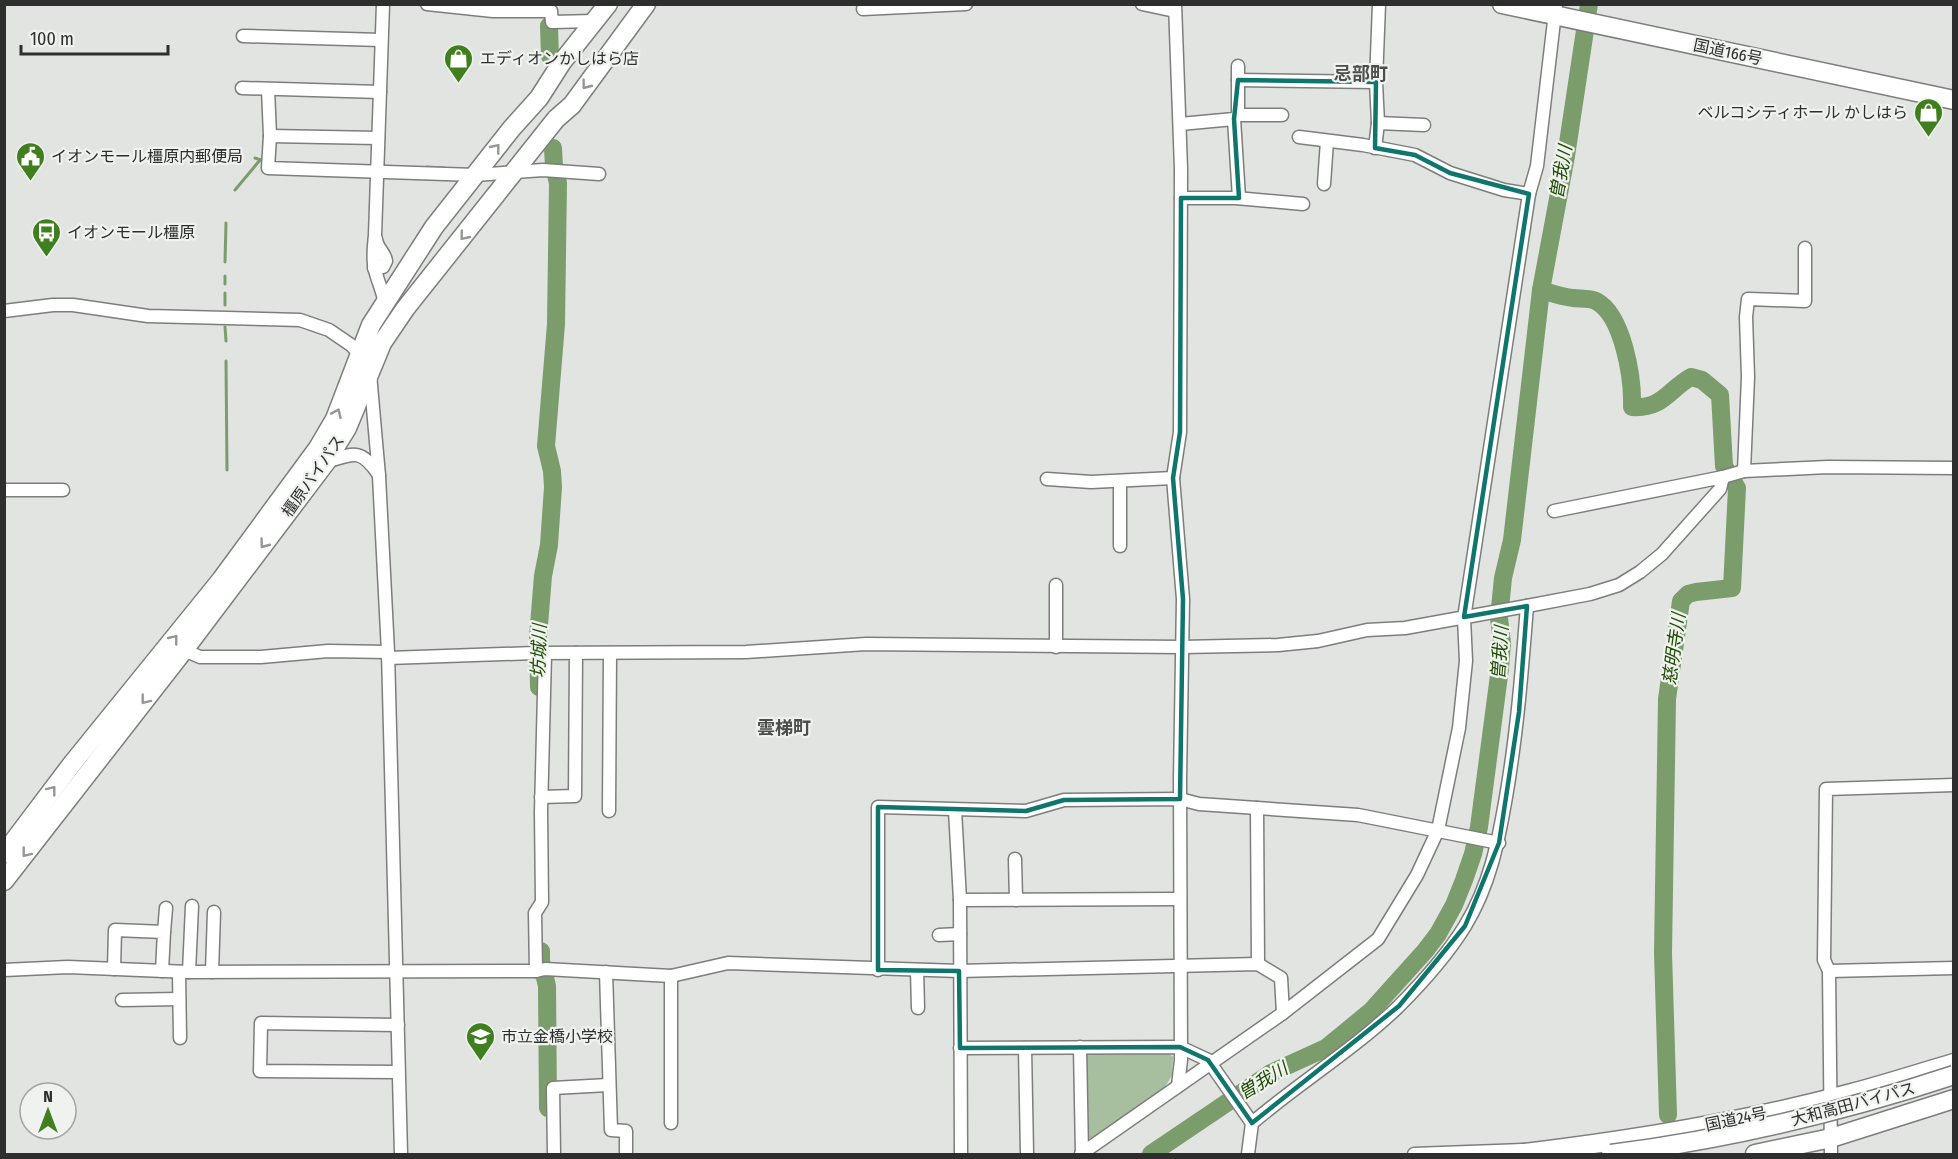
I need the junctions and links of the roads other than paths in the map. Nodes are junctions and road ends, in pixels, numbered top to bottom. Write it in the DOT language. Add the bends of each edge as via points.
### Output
graph roads {
  1 [pos="383,4"];
  2 [pos="427,4"];
  3 [pos="608,4"];
  4 [pos="966,4"];
  5 [pos="1142,4"];
  6 [pos="1379,4"];
  7 [pos="1502,4"];
  8 [pos="456,6"];
  9 [pos="638,7"];
  10 [pos="493,8"];
  11 [pos="1175,8"];
  12 [pos="863,9"];
  13 [pos="1555,10"];
  14 [pos="594,21"];
  15 [pos="243,36"];
  16 [pos="381,40"];
  17 [pos="1238,66"];
  18 [pos="1238,80"];
  19 [pos="1376,82"];
  20 [pos="242,88"];
  21 [pos="268,89"];
  22 [pos="380,92"];
  23 [pos="1953,100"];
  24 [pos="1282,115"];
  25 [pos="1236,117"];
  26 [pos="1378,123"];
  27 [pos="1179,124"];
  28 [pos="1424,125"];
  29 [pos="270,135"];
  30 [pos="1299,137"];
  31 [pos="378,138"];
  32 [pos="1327,141"];
  33 [pos="1375,148"];
  34 [pos="377,167"];
  35 [pos="516,171"];
  36 [pos="599,174"];
  37 [pos="475,175"];
  38 [pos="1324,184"];
  39 [pos="1529,194"];
  40 [pos="1181,198"];
  41 [pos="1239,198"];
  42 [pos="1303,204"];
  43 [pos="1805,248"];
  44 [pos="385,304"];
  45 [pos="4,311"];
  46 [pos="359,354"];
  47 [pos="370,370"];
  48 [pos="326,462"];
  49 [pos="1953,468"];
  50 [pos="1744,471"];
  51 [pos="379,476"];
  52 [pos="1723,477"];
  53 [pos="1173,478"];
  54 [pos="1047,479"];
  55 [pos="1120,481"];
  56 [pos="4,490"];
  57 [pos="63,490"];
  58 [pos="1554,511"];
  59 [pos="1120,546"];
  60 [pos="1056,585"];
  61 [pos="1527,606"];
  62 [pos="1470,616"];
  63 [pos="1056,646"];
  64 [pos="1182,647"];
  65 [pos="184,650"];
  66 [pos="540,653"];
  67 [pos="576,653"];
  68 [pos="610,653"];
  69 [pos="388,655"];
  70 [pos="1953,785"];
  71 [pos="541,797"];
  72 [pos="1180,799"];
  73 [pos="1257,808"];
  74 [pos="955,810"];
  75 [pos="609,812"];
  76 [pos="1442,832"];
  77 [pos="1499,843"];
  78 [pos="4,854"];
  79 [pos="1015,859"];
  80 [pos="4,881"];
  81 [pos="1180,899"];
  82 [pos="960,900"];
  83 [pos="1016,900"];
  84 [pos="192,906"];
  85 [pos="166,908"];
  86 [pos="214,912"];
  87 [pos="164,932"];
  88 [pos="960,934"];
  89 [pos="939,935"];
  90 [pos="1258,964"];
  91 [pos="1181,967"];
  92 [pos="1953,968"];
  93 [pos="114,969"];
  94 [pos="4,970"];
  95 [pos="396,970"];
  96 [pos="540,970"];
  97 [pos="878,970"];
  98 [pos="917,970"];
  99 [pos="162,971"];
  100 [pos="959,971"];
  101 [pos="1829,971"];
  102 [pos="184,972"];
  103 [pos="212,972"];
  104 [pos="606,972"];
  105 [pos="671,975"];
  106 [pos="179,999"];
  107 [pos="122,1000"];
  108 [pos="918,1008"];
  109 [pos="1283,1013"];
  110 [pos="398,1025"];
  111 [pos="180,1038"];
  112 [pos="1080,1047"];
  113 [pos="1180,1047"];
  114 [pos="960,1048"];
  115 [pos="1025,1048"];
  116 [pos="1953,1064"];
  117 [pos="1213,1067"];
  118 [pos="398,1072"];
  119 [pos="1953,1075"];
  120 [pos="608,1085"];
  121 [pos="1178,1086"];
  122 [pos="1953,1088"];
  123 [pos="1831,1098"];
  124 [pos="1953,1099"];
  125 [pos="1250,1121"];
  126 [pos="671,1123"];
  127 [pos="1831,1146"];
  128 [pos="1561,1149"];
  129 [pos="1081,1154"];
  130 [pos="401,1155"];
  131 [pos="554,1155"];
  132 [pos="626,1155"];
  133 [pos="962,1155"];
  134 [pos="1027,1155"];
  135 [pos="1248,1155"];
  136 [pos="1414,1155"];
  137 [pos="1515,1155"];
  138 [pos="1611,1155"];
  139 [pos="1686,1155"];
  140 [pos="1755,1155"];
  1 -- 16 [label="street"];
  2 -- 8 [label="street"];
  3 -- 14 [label="highway, 橿原バイパス"];
  4 -- 12 [label="street"];
  5 -- 11 [label="street"];
  6 -- 19 [label="street"];
  7 -- 13 [label="highway, 国道166号"];
  8 -- 10 [label="street"];
  9 -- 35 [label="highway, 橿原バイパス, one-way" via="572,105 556,119"];
  10 -- 14 [label="street" via="551,11 552,22"];
  11 -- 27 [label="street"];
  13 -- 23 [label="highway, 国道166号" via="1617,28"];
  13 -- 39 [label="street" via="1537,166"];
  37 -- 14 [label="highway, 橿原バイパス, one-way" via="539,98"];
  15 -- 16 [label="street"];
  16 -- 22 [label="street"];
  17 -- 18 [label="street"];
  18 -- 19 [label="street"];
  18 -- 25 [label="street"];
  19 -- 26 [label="street"];
  20 -- 21 [label="street"];
  21 -- 22 [label="street"];
  21 -- 29 [label="street"];
  22 -- 31 [label="street"];
  24 -- 25 [label="street"];
  25 -- 27 [label="street"];
  25 -- 41 [label="street"];
  26 -- 28 [label="street"];
  26 -- 33 [label="street"];
  27 -- 40 [label="street"];
  29 -- 31 [label="street"];
  29 -- 34 [label="street" via="269,163"];
  30 -- 32 [label="street"];
  31 -- 34 [label="street"];
  32 -- 33 [label="street"];
  32 -- 38 [label="street"];
  33 -- 39 [label="street" via="1415,155 1450,173"];
  34 -- 37 [label="street"];
  34 -- 44 [label="street" via="373,251"];
  35 -- 36 [label="street"];
  35 -- 37 [label="street"];
  35 -- 47 [label="highway, 橿原バイパス, one-way" via="405,309 382,343"];
  37 -- 44 [label="highway, 橿原バイパス" via="434,227"];
  39 -- 62 [label="street"];
  40 -- 41 [label="street"];
  40 -- 53 [label="street" via="1180,432"];
  41 -- 42 [label="street"];
  43 -- 50 [label="street" via="1805,301 1748,299"];
  44 -- 46 [label="highway, 橿原バイパス"];
  45 -- 46 [label="street" via="73,305 157,316 293,319 329,330"];
  46 -- 47 [label="street"];
  78 -- 46 [label="highway, 橿原バイパス, one-way" via="221,580 318,448 335,419"];
  47 -- 48 [label="highway, 橿原バイパス" via="347,428"];
  47 -- 51 [label="street"];
  48 -- 51 [label="street" via="351,453 361,455"];
  48 -- 65 [label="highway, 橿原バイパス, one-way"];
  49 -- 50 [label="street"];
  50 -- 52 [label="street"];
  51 -- 69 [label="street"];
  52 -- 58 [label="street"];
  52 -- 61 [label="street" via="1720,489 1662,554 1640,572 1619,585 1590,594"];
  53 -- 55 [label="street"];
  53 -- 64 [label="street" via="1183,599"];
  54 -- 55 [label="street"];
  55 -- 59 [label="street"];
  56 -- 57 [label="street"];
  60 -- 63 [label="street"];
  61 -- 62 [label="street"];
  61 -- 77 [label="street" via="1519,712"];
  62 -- 64 [label="street" via="1308,642"];
  62 -- 76 [label="street" via="1459,728"];
  63 -- 64 [label="street"];
  63 -- 68 [label="street" via="866,644 746,652"];
  64 -- 72 [label="street"];
  65 -- 69 [label="street" via="200,657 328,651"];
  65 -- 80 [label="highway, 橿原バイパス, one-way"];
  66 -- 67 [label="street"];
  66 -- 69 [label="street"];
  66 -- 71 [label="street"];
  67 -- 68 [label="street"];
  67 -- 71 [label="street" via="575,796"];
  68 -- 75 [label="street"];
  69 -- 95 [label="street"];
  70 -- 101 [label="street" via="1826,789 1824,960"];
  71 -- 96 [label="street"];
  72 -- 73 [label="street"];
  72 -- 74 [label="street" via="1064,800 1026,811"];
  72 -- 81 [label="street"];
  73 -- 76 [label="street" via="1358,815"];
  73 -- 90 [label="street"];
  74 -- 82 [label="street"];
  74 -- 97 [label="street" via="878,807"];
  76 -- 77 [label="street"];
  76 -- 109 [label="street" via="1378,939"];
  77 -- 125 [label="street" via="1465,926 1399,1006"];
  79 -- 83 [label="street"];
  81 -- 83 [label="street"];
  81 -- 91 [label="street"];
  82 -- 83 [label="street"];
  82 -- 88 [label="street"];
  84 -- 102 [label="street"];
  85 -- 87 [label="street"];
  86 -- 103 [label="street"];
  87 -- 93 [label="street" via="115,930"];
  87 -- 99 [label="street"];
  88 -- 89 [label="street"];
  88 -- 100 [label="street"];
  90 -- 91 [label="street"];
  90 -- 109 [label="street" via="1281,978"];
  91 -- 100 [label="street"];
  91 -- 113 [label="street"];
  92 -- 101 [label="street"];
  93 -- 94 [label="street"];
  93 -- 99 [label="street"];
  95 -- 96 [label="street"];
  95 -- 103 [label="street"];
  95 -- 110 [label="street"];
  96 -- 104 [label="street"];
  97 -- 98 [label="street"];
  97 -- 105 [label="street" via="728,963"];
  98 -- 100 [label="street"];
  98 -- 108 [label="street"];
  99 -- 102 [label="street"];
  100 -- 114 [label="street"];
  101 -- 123 [label="street"];
  102 -- 103 [label="street"];
  102 -- 106 [label="street"];
  104 -- 105 [label="street"];
  104 -- 120 [label="street"];
  105 -- 126 [label="street"];
  106 -- 107 [label="street"];
  106 -- 111 [label="street"];
  109 -- 117 [label="street"];
  110 -- 118 [label="street"];
  110 -- 118 [label="street" via="261,1023 260,1071"];
  112 -- 113 [label="street"];
  112 -- 115 [label="street"];
  112 -- 129 [label="street"];
  113 -- 117 [label="street" via="1208,1060"];
  113 -- 121 [label="street"];
  114 -- 115 [label="street"];
  114 -- 133 [label="street"];
  115 -- 134 [label="street"];
  116 -- 123 [label="highway, 国道24号"];
  117 -- 121 [label="street"];
  117 -- 125 [label="street"];
  118 -- 130 [label="street"];
  119 -- 138 [label="highway, 大和高田バイパス, bridge" via="1777,1124"];
  120 -- 131 [label="street" via="553,1088"];
  120 -- 132 [label="street" via="611,1130 626,1131"];
  121 -- 129 [label="street"];
  122 -- 139 [label="highway, 大和高田バイパス" via="1836,1122"];
  123 -- 127 [label="street"];
  123 -- 128 [label="highway, 国道24号" via="1677,1131"];
  124 -- 127 [label="highway"];
  125 -- 135 [label="street"];
  127 -- 140 [label="highway"];
  128 -- 136 [label="street"];
  128 -- 137 [label="highway, 国道24号"];
}
